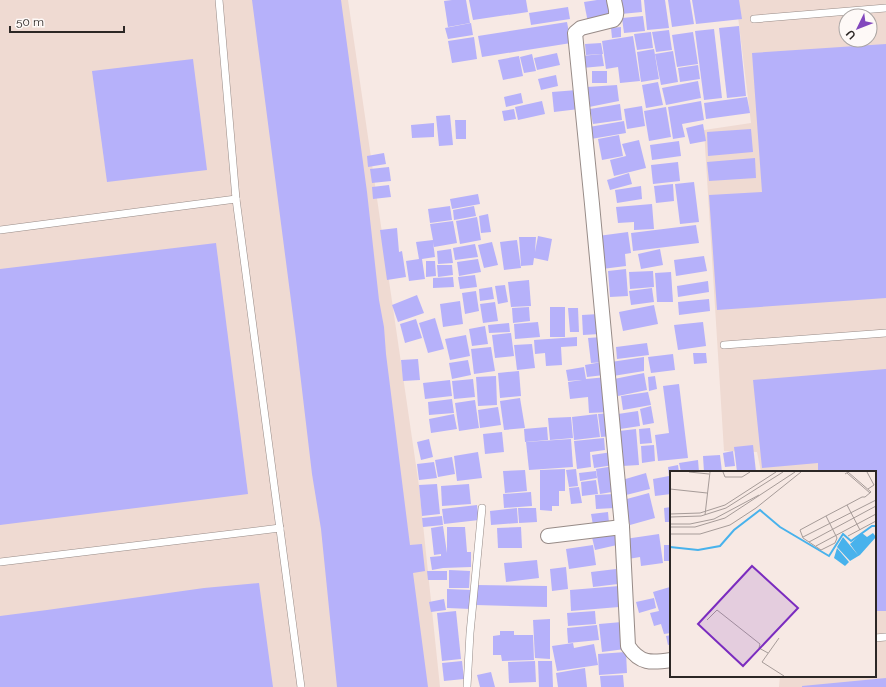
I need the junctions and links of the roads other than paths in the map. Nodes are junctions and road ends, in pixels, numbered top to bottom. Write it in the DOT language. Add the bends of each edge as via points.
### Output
graph roads {
  1 [pos="219,0"];
  2 [pos="614,0"];
  3 [pos="886,8"];
  4 [pos="754,19"];
  5 [pos="236,199"];
  6 [pos="0,230"];
  7 [pos="886,333"];
  8 [pos="724,345"];
  9 [pos="482,508"];
  10 [pos="622,526"];
  11 [pos="280,528"];
  12 [pos="548,536"];
  13 [pos="0,562"];
  14 [pos="886,637"];
  15 [pos="876,638"];
  16 [pos="670,660"];
  17 [pos="301,687"];
  18 [pos="467,687"];
  1 -- 5 [label="lane"];
  2 -- 10 [label="street" via="617,15 613,20 581,28 575,33"];
  3 -- 4 [label="lane"];
  5 -- 6 [label="lane"];
  5 -- 11 [label="lane"];
  7 -- 8 [label="lane"];
  9 -- 18 [label="lane"];
  10 -- 12 [label="street"];
  10 -- 16 [label="street" via="628,646 635,656 642,659 652,662"];
  11 -- 13 [label="lane"];
  11 -- 17 [label="lane"];
  14 -- 15 [label="lane"];
}
